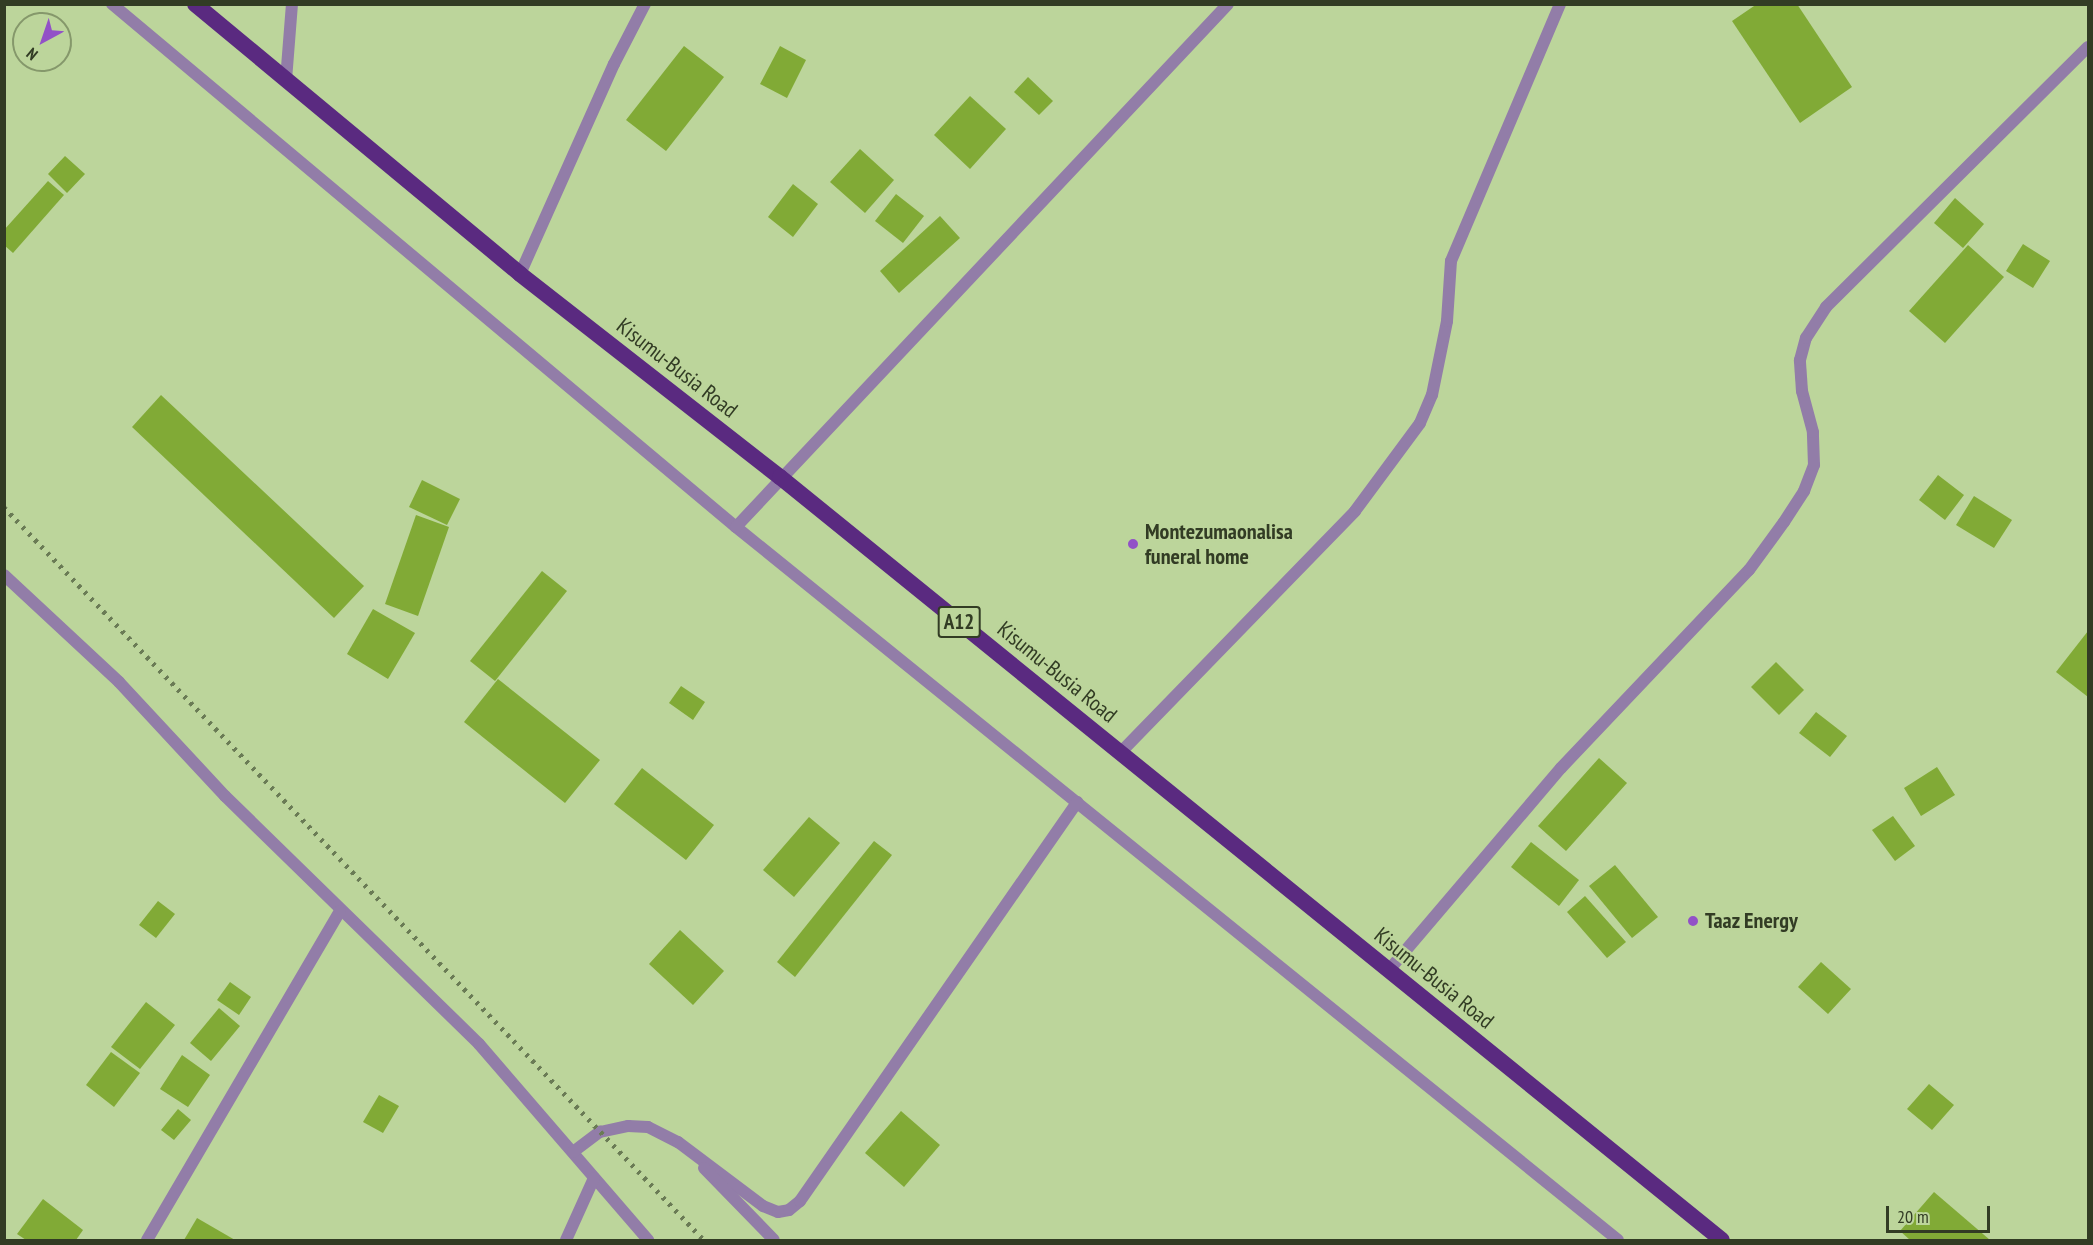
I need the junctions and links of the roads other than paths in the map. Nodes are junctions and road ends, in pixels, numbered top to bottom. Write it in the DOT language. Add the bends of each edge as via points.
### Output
graph roads {
  1 [pos="112,4"];
  2 [pos="195,4"];
  3 [pos="292,4"];
  4 [pos="645,4"];
  5 [pos="1228,4"];
  6 [pos="1560,4"];
  7 [pos="2088,47"];
  8 [pos="286,80"];
  9 [pos="520,274"];
  10 [pos="780,477"];
  11 [pos="736,527"];
  12 [pos="4,575"];
  13 [pos="1120,753"];
  14 [pos="1077,802"];
  15 [pos="340,911"];
  16 [pos="1389,970"];
  17 [pos="678,1142"];
  18 [pos="573,1152"];
  19 [pos="594,1178"];
  20 [pos="147,1240"];
  21 [pos="566,1240"];
  22 [pos="648,1240"];
  23 [pos="774,1240"];
  24 [pos="1618,1240"];
  25 [pos="1722,1240"];
  1 -- 11 [label="street"];
  2 -- 8 [label="highway, Kisumu-Busia Road / A12"];
  3 -- 8 [label="street"];
  4 -- 9 [label="street"];
  5 -- 10 [label="street"];
  6 -- 13 [label="street" via="1451,261 1447,321 1432,395 1420,423 1355,511"];
  7 -- 16 [label="street" via="1826,308 1806,338 1800,360 1802,391 1813,432 1814,465 1804,491 1784,522 1749,570 1561,768"];
  8 -- 9 [label="highway, Kisumu-Busia Road / A12"];
  9 -- 10 [label="highway, Kisumu-Busia Road / A12"];
  10 -- 11 [label="street"];
  10 -- 13 [label="highway, Kisumu-Busia Road / A12"];
  11 -- 14 [label="street"];
  12 -- 15 [label="street" via="119,682"];
  13 -- 16 [label="highway, Kisumu-Busia Road / A12"];
  14 -- 17 [label="street" via="800,1201 789,1210 778,1212 763,1206"];
  14 -- 24 [label="street"];
  15 -- 18 [label="street" via="479,1044"];
  15 -- 20 [label="street"];
  16 -- 25 [label="highway, Kisumu-Busia Road / A12"];
  17 -- 18 [label="street" via="648,1127 627,1125 600,1131"];
  17 -- 23 [label="street"];
  18 -- 19 [label="street"];
  19 -- 21 [label="street"];
  19 -- 22 [label="street"];
}
